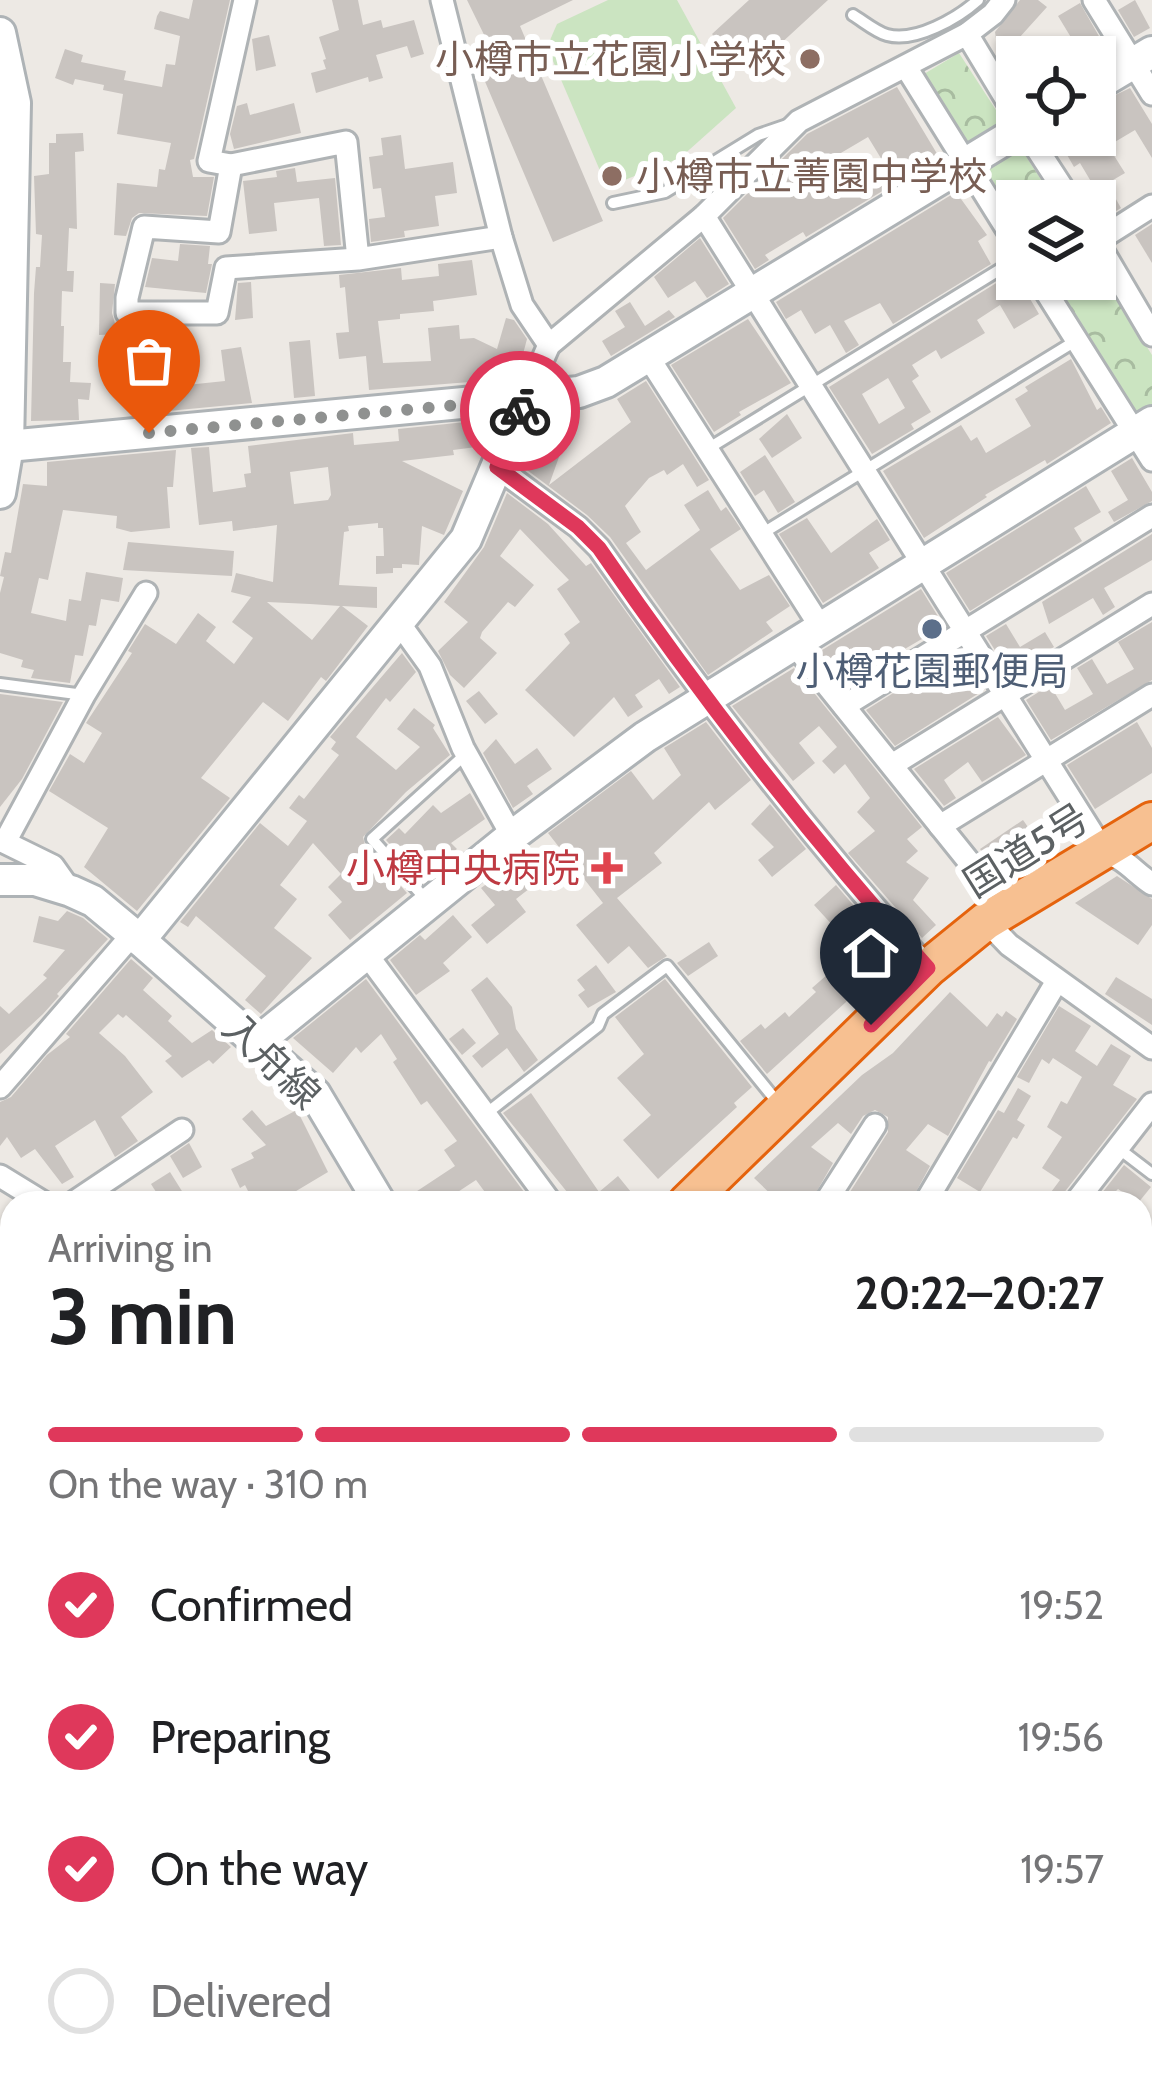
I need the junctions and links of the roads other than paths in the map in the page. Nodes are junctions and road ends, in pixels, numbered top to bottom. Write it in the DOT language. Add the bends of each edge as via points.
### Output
graph roads {
  1 [pos="245,0"];
  2 [pos="442,0"];
  3 [pos="978,0"];
  4 [pos="1094,0"];
  5 [pos="1002,1"];
  6 [pos="853,15"];
  7 [pos="0,33"];
  8 [pos="967,34"];
  9 [pos="1143,58"];
  10 [pos="5,63"];
  11 [pos="906,67"];
  12 [pos="1116,74"];
  13 [pos="996,82"];
  14 [pos="1152,94"];
  15 [pos="799,121"];
  16 [pos="996,144"];
  17 [pos="964,163"];
  18 [pos="231,165"];
  19 [pos="613,203"];
  20 [pos="1152,206"];
  21 [pos="996,213"];
  22 [pos="7,215"];
  23 [pos="704,216"];
  24 [pos="1116,228"];
  25 [pos="501,237"];
  26 [pos="358,259"];
  27 [pos="996,272"];
  28 [pos="1116,274"];
  29 [pos="750,292"];
  30 [pos="1051,300"];
  31 [pos="1152,334"];
  32 [pos="1077,340"];
  33 [pos="549,345"];
  34 [pos="647,355"];
  35 [pos="811,386"];
  36 [pos="525,399"];
  37 [pos="5,401"];
  38 [pos="1143,427"];
  39 [pos="8,446"];
  40 [pos="709,448"];
  41 [pos="1152,460"];
  42 [pos="497,467"];
  43 [pos="864,471"];
  44 [pos="0,494"];
  45 [pos="1152,516"];
  46 [pos="762,534"];
  47 [pos="922,563"];
  48 [pos="146,593"];
  49 [pos="1152,604"];
  50 [pos="397,620"];
  51 [pos="820,626"];
  52 [pos="965,631"];
  53 [pos="793,643"];
  54 [pos="0,684"];
  55 [pos="1005,694"];
  56 [pos="84,695"];
  57 [pos="1152,695"];
  58 [pos="705,697"];
  59 [pos="844,706"];
  60 [pos="466,754"];
  61 [pos="1046,760"];
  62 [pos="892,765"];
  63 [pos="1152,821"];
  64 [pos="940,826"];
  65 [pos="512,836"];
  66 [pos="3,841"];
  67 [pos="1104,852"];
  68 [pos="0,880"];
  69 [pos="1152,884"];
  70 [pos="71,891"];
  71 [pos="430,904"];
  72 [pos="996,915"];
  73 [pos="136,938"];
  74 [pos="368,956"];
  75 [pos="928,968"];
  76 [pos="1057,981"];
  77 [pos="256,1042"];
  78 [pos="1152,1048"];
  79 [pos="0,1088"];
  80 [pos="1152,1104"];
  81 [pos="784,1111"];
  82 [pos="487,1113"];
  83 [pos="875,1125"];
  84 [pos="182,1130"];
  85 [pos="1118,1148"];
  86 [pos="1152,1174"];
  87 [pos="91,1191"];
  88 [pos="373,1191"];
  89 [pos="542,1191"];
  90 [pos="700,1191"];
  91 [pos="833,1191"];
  92 [pos="932,1191"];
  93 [pos="1084,1191"];
  1 -- 18 [label="street" via="209,161"];
  2 -- 25 [label="street"];
  3 -- 6 [label="lane" via="961,16 890,37"];
  4 -- 9 [label="street"];
  5 -- 8 [label="street"];
  7 -- 10 [label="street"];
  8 -- 11 [label="street"];
  8 -- 13 [label="street"];
  9 -- 12 [label="street"];
  9 -- 14 [label="street"];
  10 -- 22 [label="street" via="15,103"];
  11 -- 15 [label="street"];
  11 -- 17 [label="street"];
  15 -- 19 [label="lane" via="758,134 665,192"];
  15 -- 23 [label="street"];
  16 -- 17 [label="street"];
  17 -- 21 [label="street"];
  17 -- 29 [label="street"];
  18 -- 26 [label="street" via="346,142"];
  18 -- 26 [label="street" via="219,232 144,227 127,314 218,314 226,268"];
  20 -- 24 [label="street"];
  22 -- 37 [label="street"];
  23 -- 29 [label="street"];
  23 -- 33 [label="street"];
  25 -- 26 [label="street"];
  25 -- 33 [label="street" via="522,305"];
  27 -- 35 [label="lane"];
  28 -- 31 [label="street"];
  29 -- 34 [label="street"];
  29 -- 35 [label="street"];
  30 -- 32 [label="street"];
  32 -- 38 [label="street"];
  32 -- 43 [label="lane"];
  33 -- 36 [label="street"];
  34 -- 36 [label="street" via="579,392"];
  34 -- 40 [label="street"];
  35 -- 40 [label="lane"];
  35 -- 43 [label="street"];
  36 -- 39 [label="street"];
  36 -- 42 [label="street"];
  37 -- 39 [label="street"];
  38 -- 41 [label="street"];
  38 -- 47 [label="street"];
  39 -- 44 [label="street"];
  40 -- 46 [label="street"];
  42 -- 50 [label="street" via="466,539"];
  42 -- 58 [label="street" via="599,548"];
  43 -- 46 [label="lane"];
  43 -- 47 [label="street"];
  45 -- 52 [label="street"];
  46 -- 51 [label="street"];
  47 -- 51 [label="street"];
  47 -- 52 [label="street"];
  48 -- 56 [label="street"];
  49 -- 55 [label="street"];
  50 -- 60 [label="street" via="430,666"];
  50 -- 73 [label="street"];
  51 -- 53 [label="street"];
  52 -- 55 [label="street"];
  52 -- 59 [label="street"];
  53 -- 58 [label="street"];
  53 -- 59 [label="street"];
  54 -- 56 [label="lane"];
  55 -- 61 [label="street"];
  55 -- 62 [label="street"];
  56 -- 66 [label="street"];
  57 -- 61 [label="street"];
  58 -- 65 [label="street"];
  58 -- 75 [label="street"];
  59 -- 62 [label="street"];
  60 -- 65 [label="street"];
  60 -- 71 [label="lane" via="371,839"];
  61 -- 64 [label="street"];
  61 -- 67 [label="street"];
  62 -- 64 [label="street"];
  63 -- 67 [label="highway, 国道5号"];
  64 -- 72 [label="street"];
  65 -- 71 [label="street"];
  66 -- 70 [label="street" via="52,866"];
  67 -- 69 [label="street"];
  67 -- 72 [label="highway, 国道5号"];
  68 -- 70 [label="street"];
  70 -- 73 [label="street, 入舟線"];
  71 -- 74 [label="street"];
  72 -- 75 [label="highway, 国道5号"];
  72 -- 76 [label="street" via="1009,945"];
  73 -- 77 [label="street, 入舟線"];
  73 -- 79 [label="street"];
  74 -- 77 [label="street"];
  74 -- 82 [label="street"];
  75 -- 81 [label="highway, 国道5号"];
  76 -- 78 [label="street"];
  76 -- 92 [label="street"];
  77 -- 88 [label="street, 入舟線" via="315,1094"];
  80 -- 85 [label="street"];
  81 -- 82 [label="lane" via="667,966"];
  81 -- 90 [label="highway, 国道5号"];
  82 -- 89 [label="street"];
  83 -- 91 [label="street"];
  84 -- 87 [label="street"];
  85 -- 86 [label="lane"];
  85 -- 93 [label="street"];
}
